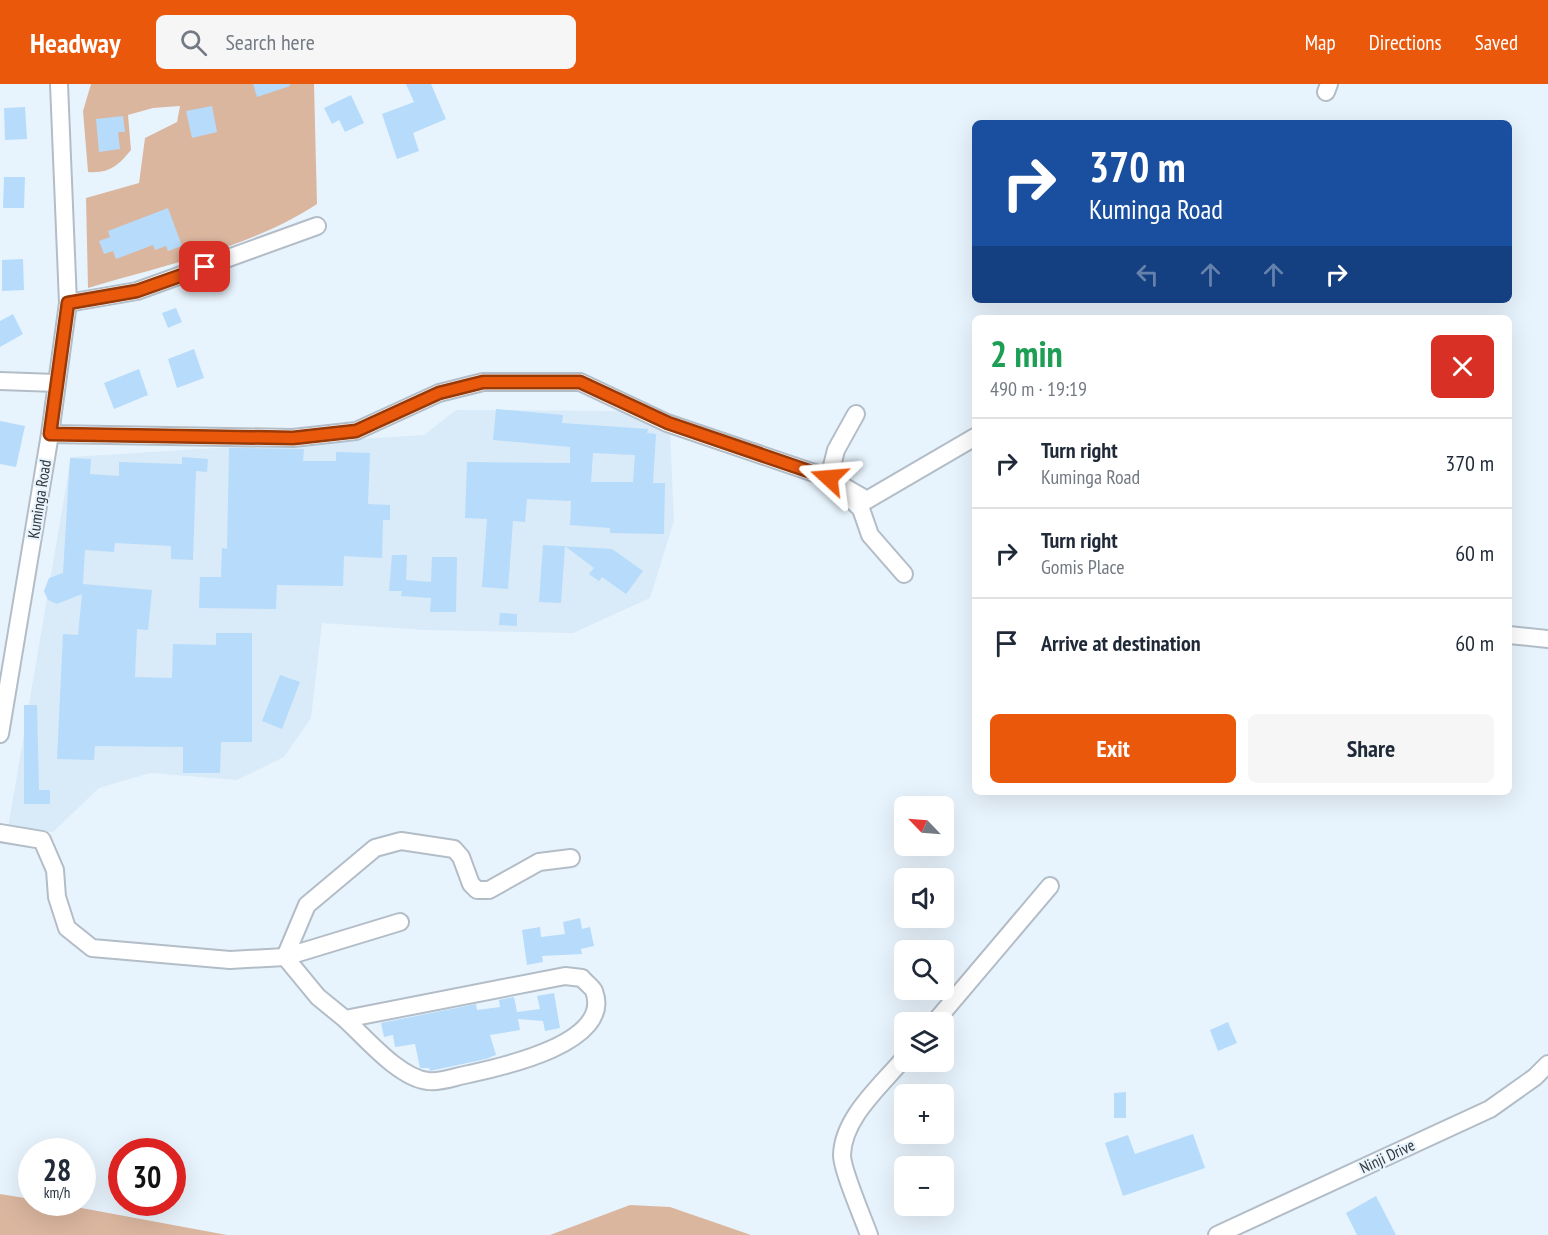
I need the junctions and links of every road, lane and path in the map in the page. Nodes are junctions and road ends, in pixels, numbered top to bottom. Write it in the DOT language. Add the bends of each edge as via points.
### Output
graph roads {
  1 [pos="59,84"];
  2 [pos="316,226"];
  3 [pos="68,303"];
  4 [pos="0,381"];
  5 [pos="56,383"];
  6 [pos="856,414"];
  7 [pos="50,434"];
  8 [pos="972,439"];
  9 [pos="829,478"];
  10 [pos="904,574"];
  11 [pos="1512,635"];
  12 [pos="1548,639"];
  13 [pos="0,734"];
  14 [pos="0,833"];
  15 [pos="571,858"];
  16 [pos="1050,886"];
  17 [pos="400,922"];
  18 [pos="285,957"];
  19 [pos="943,1012"];
  20 [pos="345,1019"];
  21 [pos="1548,1064"];
  22 [pos="894,1070"];
  23 [pos="869,1235"];
  24 [pos="1217,1235"];
  1 -- 3 [label="street, Kuminga Road"];
  2 -- 3 [label="street" via="137,291"];
  3 -- 5 [label="street, Kuminga Road"];
  4 -- 5 [label="street"];
  5 -- 7 [label="street, Kuminga Road"];
  6 -- 9 [label="street" via="836,450"];
  7 -- 9 [label="street" via="293,438 356,431 439,393 483,382 580,382 668,423"];
  7 -- 13 [label="street, Kuminga Road"];
  8 -- 9 [label="street" via="867,500"];
  9 -- 10 [label="street" via="861,509 870,535"];
  11 -- 12 [label="street"];
  14 -- 18 [label="street" via="42,840 55,870 57,897 67,928 92,948 230,960"];
  15 -- 18 [label="street" via="539,862 489,890 477,890 454,849 401,841 375,848 307,905"];
  16 -- 19 [label="street"];
  17 -- 18 [label="street"];
  18 -- 20 [label="street" via="318,997"];
  20 -- 20 [label="street" via="565,976 582,978 594,991 595,1011 582,1030 559,1046 490,1070 429,1082 406,1074"];
  21 -- 24 [label="street, Ninji Drive" via="1490,1109"];
  22 -- 23 [label="street" via="856,1116 847,1131 842,1156"];
}
